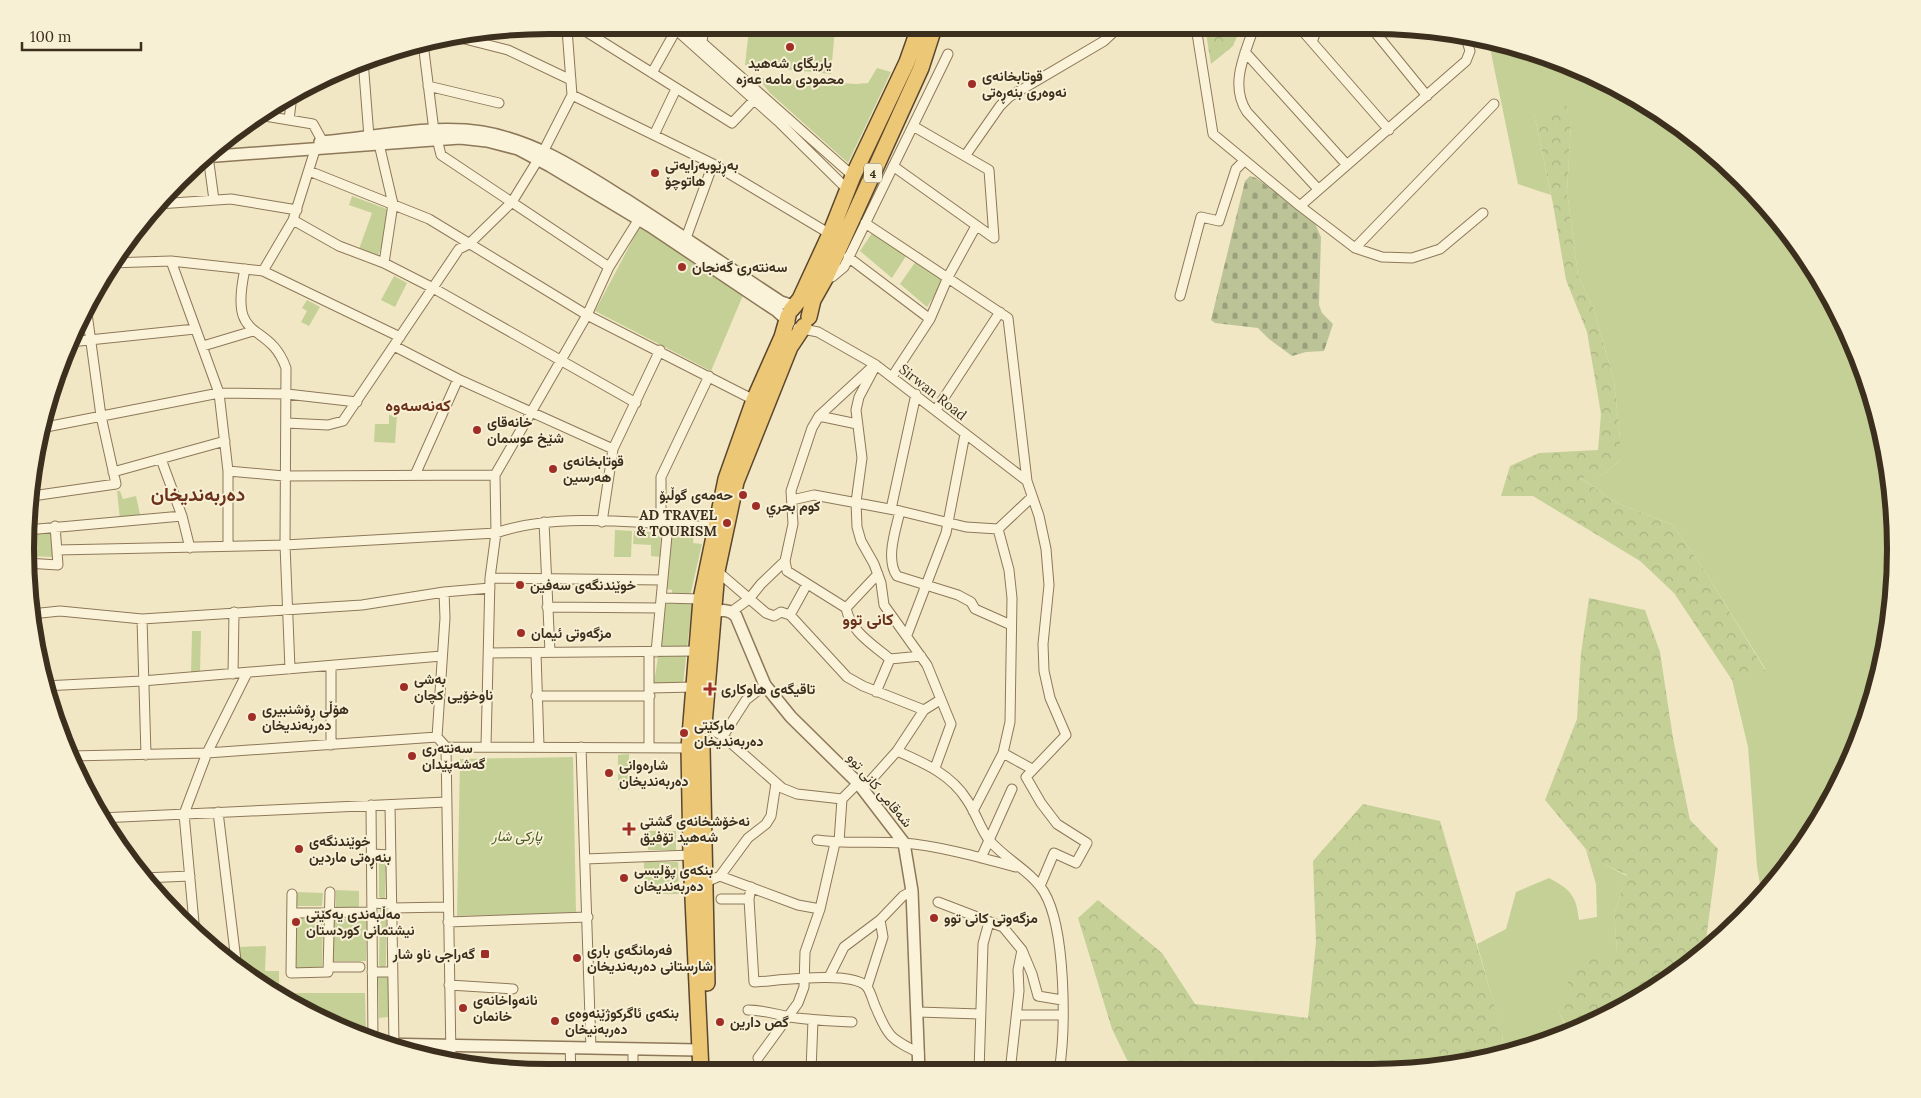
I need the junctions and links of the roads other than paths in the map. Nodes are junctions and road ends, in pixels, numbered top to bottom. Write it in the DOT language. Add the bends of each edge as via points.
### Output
graph roads {
  1 [pos="568,34"];
  2 [pos="590,34"];
  3 [pos="674,34"];
  4 [pos="680,34"];
  5 [pos="693,34"];
  6 [pos="703,34"];
  7 [pos="917,34"];
  8 [pos="932,34"];
  9 [pos="1112,34"];
  10 [pos="1197,34"];
  11 [pos="1251,34"];
  12 [pos="1306,34"];
  13 [pos="1315,34"];
  14 [pos="1377,34"];
  15 [pos="470,40"];
  16 [pos="702,41"];
  17 [pos="1312,42"];
  18 [pos="1466,43"];
  19 [pos="424,49"];
  20 [pos="1245,52"];
  21 [pos="948,54"];
  22 [pos="364,68"];
  23 [pos="652,72"];
  24 [pos="571,80"];
  25 [pos="428,86"];
  26 [pos="676,89"];
  27 [pos="572,96"];
  28 [pos="1427,96"];
  29 [pos="754,100"];
  30 [pos="291,103"];
  31 [pos="499,103"];
  32 [pos="1494,104"];
  33 [pos="270,117"];
  34 [pos="289,120"];
  35 [pos="913,126"];
  36 [pos="1388,130"];
  37 [pos="436,135"];
  38 [pos="654,135"];
  39 [pos="369,137"];
  40 [pos="379,144"];
  41 [pos="319,146"];
  42 [pos="219,153"];
  43 [pos="541,155"];
  44 [pos="965,156"];
  45 [pos="1244,161"];
  46 [pos="209,162"];
  47 [pos="713,164"];
  48 [pos="1347,165"];
  49 [pos="892,166"];
  50 [pos="309,171"];
  51 [pos="850,183"];
  52 [pos="1318,189"];
  53 [pos="214,200"];
  54 [pos="512,202"];
  55 [pos="167,203"];
  56 [pos="393,204"];
  57 [pos="1300,206"];
  58 [pos="297,210"];
  59 [pos="1482,213"];
  60 [pos="639,219"];
  61 [pos="293,220"];
  62 [pos="865,223"];
  63 [pos="976,226"];
  64 [pos="830,234"];
  65 [pos="686,238"];
  66 [pos="469,244"];
  67 [pos="1355,248"];
  68 [pos="848,257"];
  69 [pos="171,261"];
  70 [pos="121,263"];
  71 [pos="384,263"];
  72 [pos="609,267"];
  73 [pos="245,269"];
  74 [pos="263,271"];
  75 [pos="826,277"];
  76 [pos="948,277"];
  77 [pos="433,288"];
  78 [pos="1180,296"];
  79 [pos="1000,312"];
  80 [pos="587,315"];
  81 [pos="88,319"];
  82 [pos="799,319"];
  83 [pos="930,319"];
  84 [pos="195,329"];
  85 [pos="253,330"];
  86 [pos="400,338"];
  87 [pos="78,342"];
  88 [pos="91,342"];
  89 [pos="204,346"];
  90 [pos="394,346"];
  91 [pos="660,350"];
  92 [pos="562,359"];
  93 [pos="876,365"];
  94 [pos="709,376"];
  95 [pos="892,377"];
  96 [pos="458,379"];
  97 [pos="219,393"];
  98 [pos="287,394"];
  99 [pos="916,394"];
  100 [pos="754,400"];
  101 [pos="357,402"];
  102 [pos="636,403"];
  103 [pos="936,410"];
  104 [pos="530,413"];
  105 [pos="101,416"];
  106 [pos="819,416"];
  107 [pos="286,423"];
  108 [pos="857,424"];
  109 [pos="49,426"];
  110 [pos="965,434"];
  111 [pos="225,441"];
  112 [pos="613,450"];
  113 [pos="162,459"];
  114 [pos="228,471"];
  115 [pos="113,472"];
  116 [pos="414,475"];
  117 [pos="495,475"];
  118 [pos="284,476"];
  119 [pos="1027,481"];
  120 [pos="37,495"];
  121 [pos="1032,497"];
  122 [pos="792,500"];
  123 [pos="856,502"];
  124 [pos="896,510"];
  125 [pos="182,516"];
  126 [pos="947,521"];
  127 [pos="544,522"];
  128 [pos="602,522"];
  129 [pos="665,525"];
  130 [pos="55,526"];
  131 [pos="715,527"];
  132 [pos="35,529"];
  133 [pos="998,529"];
  134 [pos="496,533"];
  135 [pos="228,545"];
  136 [pos="285,545"];
  137 [pos="190,548"];
  138 [pos="57,550"];
  139 [pos="784,561"];
  140 [pos="34,564"];
  141 [pos="717,570"];
  142 [pos="878,574"];
  143 [pos="548,579"];
  144 [pos="663,580"];
  145 [pos="490,583"];
  146 [pos="807,584"];
  147 [pos="927,585"];
  148 [pos="444,592"];
  149 [pos="661,598"];
  150 [pos="701,599"];
  151 [pos="749,599"];
  152 [pos="547,607"];
  153 [pos="288,608"];
  154 [pos="660,608"];
  155 [pos="846,608"];
  156 [pos="234,612"];
  157 [pos="713,612"];
  158 [pos="731,612"];
  159 [pos="38,613"];
  160 [pos="790,615"];
  161 [pos="142,619"];
  162 [pos="1011,625"];
  163 [pos="907,635"];
  164 [pos="697,651"];
  165 [pos="550,652"];
  166 [pos="653,652"];
  167 [pos="490,653"];
  168 [pos="536,653"];
  169 [pos="442,656"];
  170 [pos="922,656"];
  171 [pos="890,659"];
  172 [pos="331,666"];
  173 [pos="290,668"];
  174 [pos="247,673"];
  175 [pos="233,674"];
  176 [pos="142,682"];
  177 [pos="765,685"];
  178 [pos="52,686"];
  179 [pos="694,687"];
  180 [pos="650,692"];
  181 [pos="876,692"];
  182 [pos="536,696"];
  183 [pos="940,700"];
  184 [pos="924,710"];
  185 [pos="704,725"];
  186 [pos="723,736"];
  187 [pos="437,737"];
  188 [pos="331,745"];
  189 [pos="486,746"];
  190 [pos="539,746"];
  191 [pos="446,747"];
  192 [pos="581,747"];
  193 [pos="649,747"];
  194 [pos="696,748"];
  195 [pos="897,751"];
  196 [pos="207,753"];
  197 [pos="1003,753"];
  198 [pos="146,755"];
  199 [pos="77,756"];
  200 [pos="934,768"];
  201 [pos="1032,770"];
  202 [pos="776,783"];
  203 [pos="860,786"];
  204 [pos="1012,789"];
  205 [pos="842,799"];
  206 [pos="446,802"];
  207 [pos="390,804"];
  208 [pos="371,805"];
  209 [pos="218,812"];
  210 [pos="973,812"];
  211 [pos="184,814"];
  212 [pos="110,818"];
  213 [pos="817,840"];
  214 [pos="990,841"];
  215 [pos="837,843"];
  216 [pos="904,843"];
  217 [pos="372,854"];
  218 [pos="391,855"];
  219 [pos="691,856"];
  220 [pos="981,858"];
  221 [pos="585,860"];
  222 [pos="1019,868"];
  223 [pos="190,876"];
  224 [pos="720,876"];
  225 [pos="152,878"];
  226 [pos="704,883"];
  227 [pos="1040,886"];
  228 [pos="751,887"];
  229 [pos="912,890"];
  230 [pos="330,892"];
  231 [pos="292,894"];
  232 [pos="721,899"];
  233 [pos="749,900"];
  234 [pos="938,902"];
  235 [pos="392,906"];
  236 [pos="448,907"];
  237 [pos="372,908"];
  238 [pos="820,909"];
  239 [pos="292,912"];
  240 [pos="329,912"];
  241 [pos="588,917"];
  242 [pos="880,920"];
  243 [pos="194,922"];
  244 [pos="448,922"];
  245 [pos="989,922"];
  246 [pos="1022,950"];
  247 [pos="236,958"];
  248 [pos="328,967"];
  249 [pos="360,967"];
  250 [pos="372,972"];
  251 [pos="393,972"];
  252 [pos="829,978"];
  253 [pos="805,980"];
  254 [pos="450,985"];
  255 [pos="867,987"];
  256 [pos="513,989"];
  257 [pos="1062,1000"];
  258 [pos="748,1010"];
  259 [pos="918,1012"];
  260 [pos="980,1014"];
  261 [pos="1016,1015"];
  262 [pos="1062,1015"];
  263 [pos="787,1016"];
  264 [pos="813,1020"];
  265 [pos="852,1022"];
  266 [pos="373,1033"];
  267 [pos="394,1040"];
  268 [pos="407,1044"];
  269 [pos="451,1045"];
  270 [pos="570,1047"];
  271 [pos="591,1048"];
  272 [pos="633,1049"];
  273 [pos="700,1050"];
  274 [pos="919,1053"];
  275 [pos="451,1055"];
  276 [pos="758,1058"];
  277 [pos="571,1064"];
  278 [pos="633,1064"];
  279 [pos="701,1064"];
  280 [pos="710,1064"];
  281 [pos="811,1064"];
  282 [pos="920,1064"];
  283 [pos="979,1064"];
  284 [pos="1011,1064"];
  285 [pos="1059,1064"];
  1 -- 24 [label="street"];
  2 -- 23 [label="street"];
  3 -- 23 [label="street"];
  4 -- 29 [label="street"];
  5 -- 16 [label="street"];
  6 -- 16 [label="street"];
  7 -- 51 [label="highway, 4"];
  8 -- 75 [label="highway, 4" via="921,68"];
  9 -- 44 [label="street" via="1010,97"];
  10 -- 45 [label="street" via="1213,134"];
  11 -- 20 [label="street"];
  12 -- 17 [label="street"];
  13 -- 17 [label="street"];
  14 -- 28 [label="street"];
  15 -- 24 [label="street" via="508,50"];
  16 -- 51 [label="street"];
  17 -- 36 [label="street"];
  18 -- 28 [label="street" via="1470,55 1466,62"];
  19 -- 25 [label="street"];
  20 -- 48 [label="street"];
  20 -- 52 [label="street" via="1238,82 1244,108"];
  21 -- 35 [label="street"];
  22 -- 39 [label="street"];
  23 -- 26 [label="street"];
  24 -- 27 [label="street"];
  25 -- 31 [label="street"];
  25 -- 37 [label="street"];
  26 -- 29 [label="street" via="732,123"];
  26 -- 38 [label="street"];
  27 -- 38 [label="street"];
  27 -- 43 [label="street"];
  28 -- 36 [label="street"];
  29 -- 51 [label="street"];
  30 -- 34 [label="street"];
  32 -- 67 [label="street"];
  33 -- 34 [label="street"];
  34 -- 41 [label="street" via="313,124"];
  35 -- 44 [label="street"];
  35 -- 49 [label="street"];
  36 -- 48 [label="street"];
  37 -- 39 [label="street"];
  37 -- 40 [label="street"];
  37 -- 43 [label="street" via="487,141"];
  37 -- 54 [label="street" via="441,155"];
  38 -- 47 [label="street"];
  39 -- 41 [label="street"];
  40 -- 41 [label="street"];
  40 -- 56 [label="street"];
  41 -- 42 [label="street"];
  41 -- 50 [label="street"];
  43 -- 54 [label="street"];
  43 -- 60 [label="street"];
  43 -- 65 [label="street"];
  44 -- 63 [label="street" via="989,170 994,238"];
  45 -- 57 [label="street"];
  45 -- 78 [label="street" via="1236,169 1220,221 1201,217"];
  46 -- 53 [label="street"];
  47 -- 64 [label="street"];
  47 -- 65 [label="street"];
  48 -- 52 [label="street"];
  49 -- 62 [label="street"];
  49 -- 63 [label="street"];
  50 -- 56 [label="street"];
  50 -- 58 [label="street"];
  51 -- 64 [label="highway, 4"];
  52 -- 57 [label="street"];
  53 -- 55 [label="street"];
  53 -- 58 [label="street" via="248,201"];
  54 -- 66 [label="street"];
  54 -- 72 [label="street"];
  56 -- 66 [label="street" via="429,219"];
  56 -- 71 [label="street"];
  57 -- 67 [label="street"];
  58 -- 61 [label="street"];
  59 -- 67 [label="street" via="1440,249 1412,258 1382,257"];
  60 -- 72 [label="street"];
  60 -- 82 [label="street"];
  61 -- 71 [label="street" via="339,246"];
  61 -- 74 [label="street"];
  62 -- 68 [label="street"];
  62 -- 76 [label="street"];
  63 -- 76 [label="street"];
  64 -- 82 [label="highway, 4" via="800,299"];
  65 -- 82 [label="street" via="781,302"];
  66 -- 77 [label="street" via="459,249"];
  66 -- 80 [label="street"];
  68 -- 75 [label="street" via="840,271"];
  68 -- 83 [label="street"];
  69 -- 70 [label="street"];
  69 -- 73 [label="street"];
  69 -- 84 [label="street"];
  71 -- 77 [label="street"];
  72 -- 80 [label="street"];
  73 -- 74 [label="street"];
  73 -- 85 [label="street" via="240,304 244,320"];
  74 -- 86 [label="street"];
  75 -- 82 [label="highway, 4"];
  76 -- 79 [label="street"];
  76 -- 83 [label="street"];
  77 -- 86 [label="street"];
  77 -- 92 [label="street"];
  79 -- 103 [label="street"];
  79 -- 119 [label="street" via="1008,318"];
  80 -- 91 [label="street"];
  80 -- 92 [label="street"];
  81 -- 88 [label="street"];
  82 -- 93 [label="street, Sirwan Road"];
  82 -- 100 [label="highway, 4"];
  82 -- 141 [label="highway, 4" via="736,482"];
  83 -- 95 [label="street"];
  84 -- 88 [label="street"];
  84 -- 89 [label="street"];
  85 -- 89 [label="street"];
  85 -- 98 [label="street" via="282,356"];
  86 -- 90 [label="street"];
  87 -- 88 [label="street"];
  88 -- 105 [label="street"];
  89 -- 97 [label="street"];
  90 -- 96 [label="street"];
  90 -- 101 [label="street"];
  91 -- 94 [label="street"];
  91 -- 102 [label="street"];
  92 -- 102 [label="street"];
  92 -- 104 [label="street"];
  93 -- 95 [label="street, Sirwan Road"];
  93 -- 106 [label="street"];
  93 -- 108 [label="street" via="859,396"];
  94 -- 100 [label="street"];
  94 -- 129 [label="street" via="662,477"];
  95 -- 99 [label="street, Sirwan Road"];
  96 -- 104 [label="street"];
  96 -- 116 [label="street"];
  97 -- 98 [label="street"];
  97 -- 105 [label="street"];
  97 -- 111 [label="street"];
  98 -- 101 [label="street"];
  98 -- 107 [label="street"];
  99 -- 103 [label="street, Sirwan Road"];
  99 -- 124 [label="street"];
  100 -- 131 [label="highway, 4" via="726,479"];
  101 -- 107 [label="street" via="339,424"];
  102 -- 112 [label="street"];
  103 -- 110 [label="street, Sirwan Road"];
  104 -- 112 [label="street"];
  104 -- 117 [label="street"];
  105 -- 109 [label="street"];
  105 -- 115 [label="street"];
  106 -- 108 [label="street"];
  106 -- 122 [label="street" via="794,482"];
  107 -- 118 [label="street"];
  108 -- 123 [label="street" via="862,458"];
  110 -- 119 [label="street, Sirwan Road"];
  110 -- 126 [label="street"];
  111 -- 113 [label="street"];
  111 -- 114 [label="street"];
  112 -- 128 [label="street"];
  113 -- 115 [label="street"];
  113 -- 125 [label="street"];
  114 -- 118 [label="street"];
  114 -- 135 [label="street"];
  115 -- 120 [label="street" via="116,484"];
  116 -- 117 [label="street"];
  116 -- 118 [label="street"];
  117 -- 134 [label="street"];
  118 -- 136 [label="street"];
  119 -- 121 [label="street"];
  121 -- 133 [label="street"];
  121 -- 201 [label="street" via="1046,549 1049,585 1043,644 1044,671 1050,698 1066,735"];
  122 -- 123 [label="street" via="814,495"];
  122 -- 139 [label="street" via="792,524"];
  123 -- 124 [label="street"];
  123 -- 142 [label="street" via="857,528"];
  124 -- 126 [label="street"];
  124 -- 147 [label="street" via="892,569 897,576"];
  125 -- 130 [label="street"];
  125 -- 137 [label="street"];
  126 -- 133 [label="street" via="966,527"];
  126 -- 147 [label="street" via="946,533"];
  127 -- 128 [label="street"];
  127 -- 134 [label="street"];
  127 -- 143 [label="street"];
  128 -- 129 [label="street"];
  129 -- 131 [label="street"];
  129 -- 144 [label="street"];
  130 -- 132 [label="street"];
  130 -- 138 [label="street"];
  131 -- 150 [label="highway, 4"];
  133 -- 162 [label="street" via="1009,570"];
  134 -- 136 [label="street"];
  134 -- 145 [label="street"];
  135 -- 136 [label="street"];
  135 -- 137 [label="street"];
  136 -- 153 [label="street"];
  137 -- 138 [label="street"];
  138 -- 140 [label="street" via="58,565"];
  139 -- 146 [label="street" via="787,571"];
  139 -- 151 [label="street"];
  141 -- 151 [label="street"];
  141 -- 157 [label="highway, 4"];
  142 -- 155 [label="street"];
  142 -- 163 [label="street" via="884,604"];
  143 -- 144 [label="street"];
  143 -- 145 [label="street"];
  143 -- 152 [label="street"];
  144 -- 149 [label="street"];
  145 -- 148 [label="street"];
  145 -- 167 [label="street"];
  146 -- 155 [label="street"];
  146 -- 160 [label="street"];
  147 -- 162 [label="street" via="958,595 971,602 975,609"];
  147 -- 163 [label="street"];
  148 -- 153 [label="street" via="362,605"];
  148 -- 169 [label="street"];
  149 -- 150 [label="street"];
  149 -- 154 [label="street"];
  150 -- 164 [label="highway, 4"];
  151 -- 158 [label="street"];
  151 -- 160 [label="street" via="766,613"];
  152 -- 154 [label="street"];
  152 -- 165 [label="street"];
  153 -- 156 [label="street"];
  153 -- 173 [label="street"];
  154 -- 166 [label="street"];
  155 -- 171 [label="street" via="849,622 861,636"];
  156 -- 161 [label="street"];
  156 -- 175 [label="street"];
  157 -- 158 [label="street"];
  157 -- 185 [label="highway, 4"];
  158 -- 177 [label="street, شەقامی کانی توو" via="736,616"];
  159 -- 161 [label="street" via="60,611"];
  160 -- 181 [label="street" via="847,677"];
  161 -- 176 [label="street"];
  162 -- 197 [label="street" via="1012,693"];
  163 -- 170 [label="street"];
  164 -- 166 [label="street"];
  164 -- 179 [label="highway, 4"];
  165 -- 166 [label="street"];
  165 -- 168 [label="street"];
  166 -- 180 [label="street"];
  167 -- 168 [label="street"];
  167 -- 189 [label="street"];
  168 -- 182 [label="street"];
  169 -- 172 [label="street"];
  169 -- 187 [label="street"];
  170 -- 171 [label="street"];
  170 -- 183 [label="street"];
  171 -- 181 [label="street"];
  172 -- 173 [label="street"];
  172 -- 188 [label="street"];
  173 -- 174 [label="street"];
  174 -- 175 [label="street"];
  174 -- 196 [label="street"];
  175 -- 176 [label="street"];
  176 -- 178 [label="street"];
  176 -- 198 [label="street"];
  177 -- 186 [label="street" via="746,700"];
  177 -- 203 [label="street, شەقامی کانی توو"];
  179 -- 180 [label="street"];
  179 -- 194 [label="highway, 4"];
  180 -- 182 [label="street"];
  180 -- 193 [label="street"];
  181 -- 184 [label="street"];
  182 -- 190 [label="street"];
  183 -- 184 [label="street"];
  183 -- 200 [label="street" via="951,724"];
  184 -- 195 [label="street"];
  185 -- 186 [label="street"];
  185 -- 194 [label="highway, 4"];
  186 -- 202 [label="street"];
  187 -- 188 [label="street"];
  187 -- 191 [label="street"];
  188 -- 196 [label="street"];
  189 -- 190 [label="street"];
  189 -- 191 [label="street"];
  190 -- 192 [label="street"];
  191 -- 206 [label="street"];
  192 -- 193 [label="street"];
  192 -- 221 [label="street"];
  193 -- 194 [label="street"];
  194 -- 219 [label="highway, 4"];
  194 -- 226 [label="highway, 4"];
  195 -- 200 [label="street"];
  195 -- 203 [label="street"];
  196 -- 198 [label="street"];
  196 -- 211 [label="street"];
  197 -- 201 [label="street"];
  197 -- 210 [label="street"];
  198 -- 199 [label="street"];
  200 -- 210 [label="street" via="964,794"];
  201 -- 227 [label="street" via="1026,777 1041,803 1057,824 1087,843 1076,863 1054,853"];
  202 -- 205 [label="street" via="797,794"];
  202 -- 224 [label="street" via="771,816 748,838"];
  203 -- 205 [label="street"];
  203 -- 216 [label="street, شەقامی کانی توو"];
  204 -- 214 [label="street"];
  205 -- 215 [label="street"];
  206 -- 207 [label="street"];
  206 -- 236 [label="street"];
  207 -- 208 [label="street"];
  207 -- 218 [label="street"];
  208 -- 209 [label="street"];
  208 -- 217 [label="street"];
  209 -- 211 [label="street"];
  209 -- 247 [label="street"];
  210 -- 214 [label="street"];
  211 -- 212 [label="street"];
  211 -- 223 [label="street"];
  213 -- 215 [label="street"];
  214 -- 220 [label="street"];
  214 -- 222 [label="street"];
  215 -- 216 [label="street"];
  215 -- 238 [label="street"];
  216 -- 220 [label="street"];
  216 -- 229 [label="street, شەقامی کانی توو"];
  217 -- 218 [label="street"];
  217 -- 237 [label="street"];
  218 -- 235 [label="street"];
  219 -- 221 [label="street"];
  219 -- 273 [label="highway, 4"];
  220 -- 222 [label="street"];
  221 -- 241 [label="street"];
  222 -- 227 [label="street"];
  223 -- 225 [label="street"];
  223 -- 243 [label="street"];
  224 -- 226 [label="street"];
  224 -- 228 [label="street"];
  226 -- 280 [label="highway, 4"];
  227 -- 257 [label="street" via="1054,917"];
  228 -- 233 [label="street"];
  228 -- 238 [label="street" via="798,905"];
  229 -- 242 [label="street"];
  229 -- 259 [label="street, شەقامی کانی توو"];
  230 -- 240 [label="street"];
  231 -- 239 [label="street"];
  232 -- 233 [label="street"];
  233 -- 253 [label="street" via="754,982"];
  234 -- 245 [label="street"];
  235 -- 236 [label="street"];
  235 -- 237 [label="street"];
  235 -- 251 [label="street"];
  236 -- 244 [label="street"];
  237 -- 240 [label="street"];
  237 -- 250 [label="street"];
  238 -- 253 [label="street" via="805,952"];
  239 -- 240 [label="street"];
  239 -- 248 [label="street" via="291,973 328,972"];
  240 -- 248 [label="street"];
  241 -- 244 [label="street"];
  241 -- 271 [label="street"];
  242 -- 252 [label="street" via="844,947"];
  242 -- 255 [label="street" via="883,937"];
  244 -- 254 [label="street"];
  245 -- 246 [label="street" via="1003,927"];
  245 -- 260 [label="street" via="983,944"];
  246 -- 257 [label="street" via="1038,996"];
  246 -- 261 [label="street"];
  248 -- 249 [label="street"];
  250 -- 251 [label="street"];
  250 -- 266 [label="street"];
  251 -- 267 [label="street"];
  252 -- 253 [label="street"];
  252 -- 255 [label="street" via="857,981"];
  253 -- 263 [label="street" via="798,1002"];
  254 -- 256 [label="street"];
  254 -- 269 [label="street"];
  255 -- 274 [label="street" via="892,1039"];
  257 -- 262 [label="street"];
  258 -- 263 [label="street" via="771,1011"];
  259 -- 260 [label="street"];
  259 -- 274 [label="street, شەقامی کانی توو"];
  260 -- 283 [label="street"];
  261 -- 262 [label="street"];
  261 -- 284 [label="street"];
  262 -- 285 [label="street"];
  263 -- 264 [label="street"];
  263 -- 276 [label="street"];
  264 -- 265 [label="street"];
  264 -- 281 [label="street"];
  268 -- 269 [label="street"];
  269 -- 270 [label="street"];
  269 -- 275 [label="street"];
  270 -- 271 [label="street"];
  270 -- 277 [label="street"];
  271 -- 272 [label="street"];
  272 -- 273 [label="street"];
  272 -- 278 [label="street"];
  273 -- 279 [label="highway, 4"];
  274 -- 282 [label="street, شەقامی کانی توو"];
}
